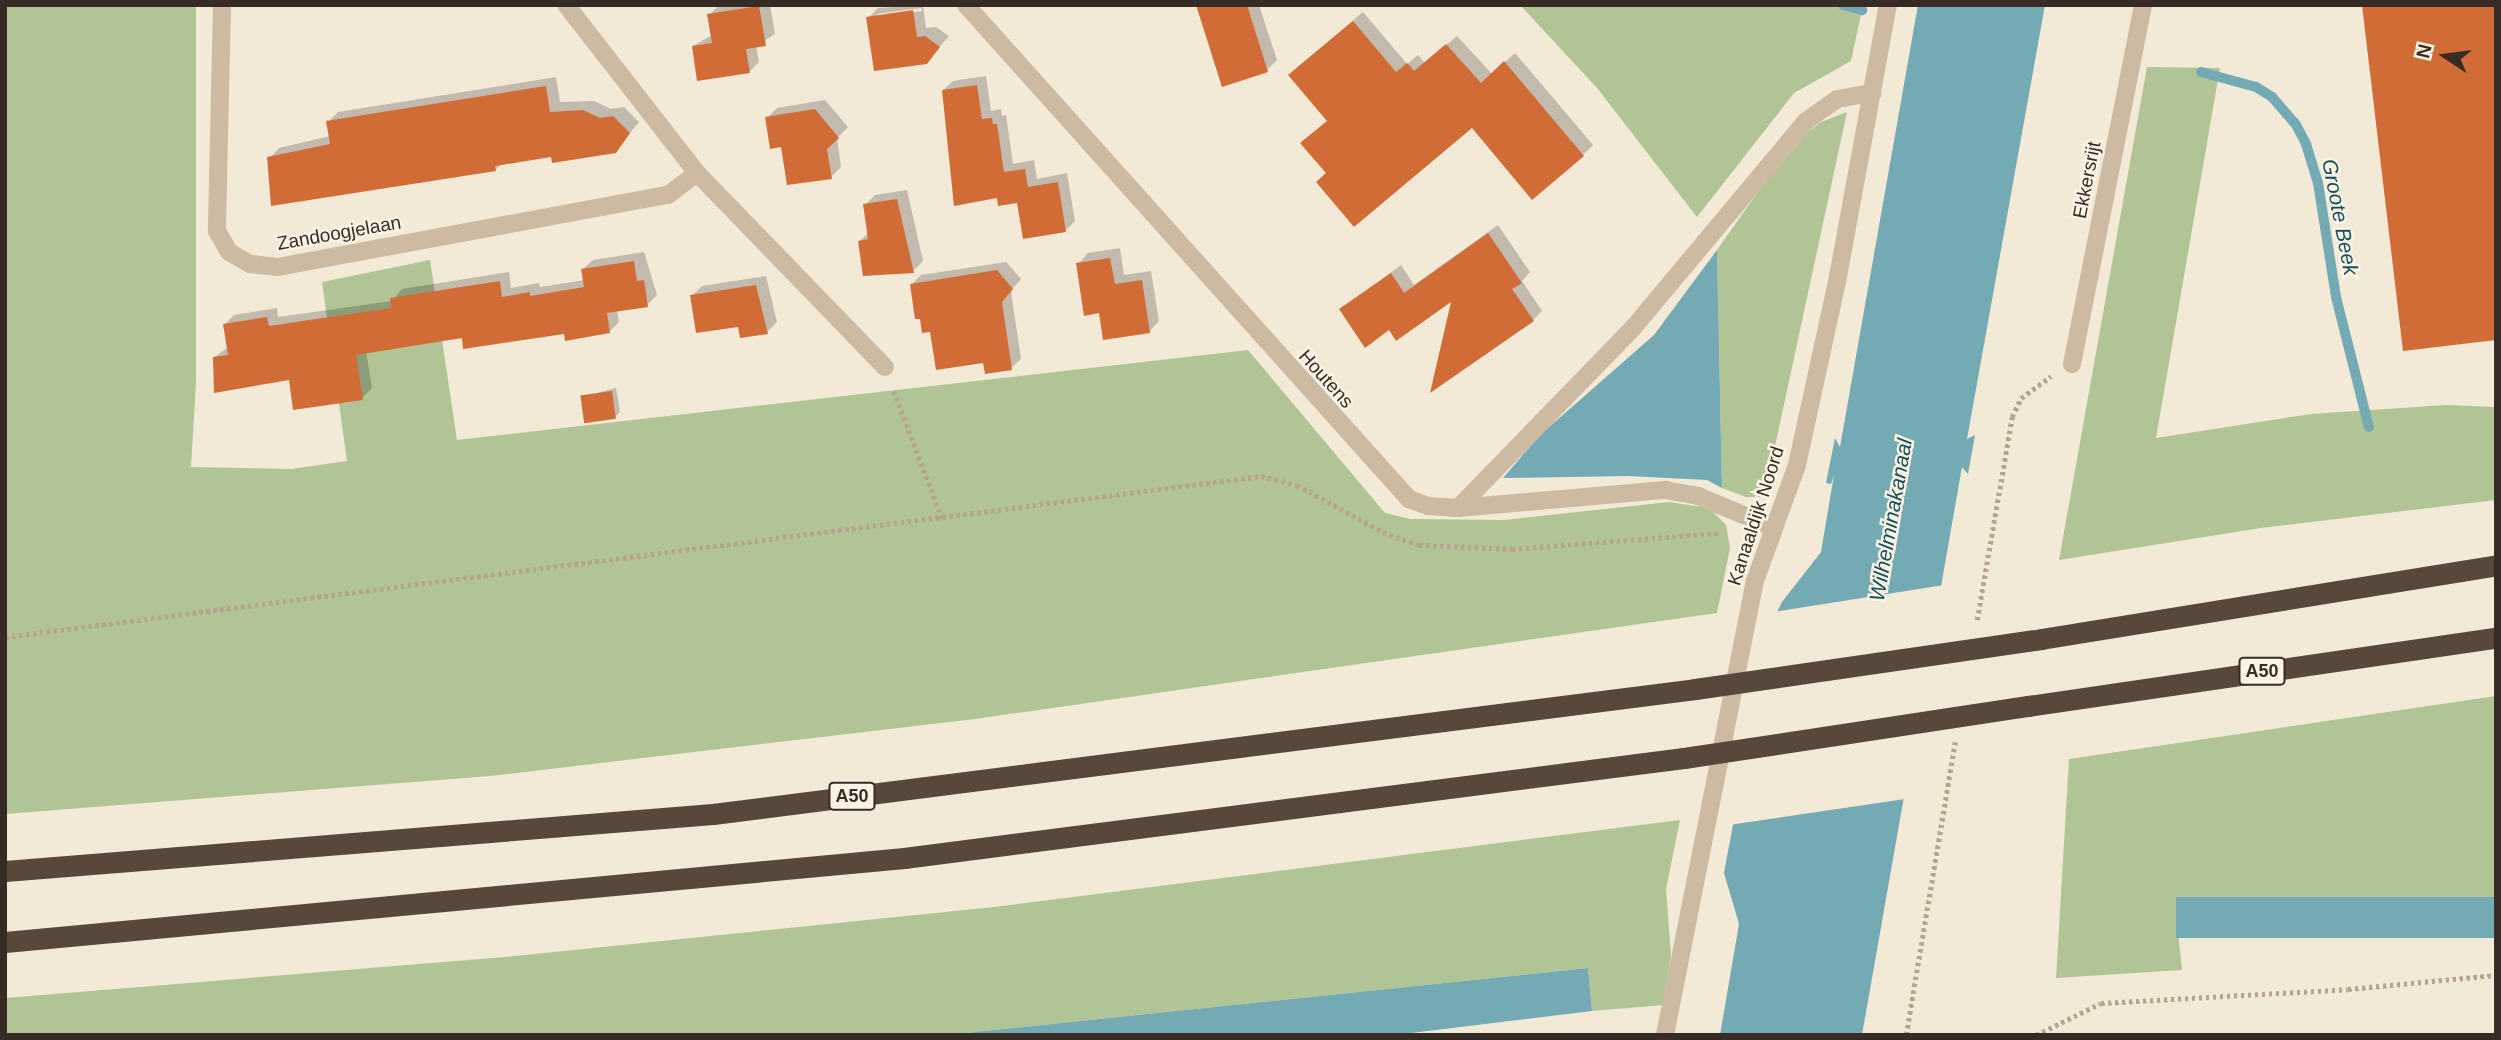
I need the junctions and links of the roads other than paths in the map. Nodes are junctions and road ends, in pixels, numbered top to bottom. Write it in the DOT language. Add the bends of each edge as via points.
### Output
graph roads {
  1 [pos="222,5"];
  2 [pos="566,5"];
  3 [pos="966,5"];
  4 [pos="1888,5"];
  5 [pos="2143,5"];
  6 [pos="1872,93"];
  7 [pos="697,173"];
  8 [pos="2072,364"];
  9 [pos="885,367"];
  10 [pos="1458,508"];
  11 [pos="1772,527"];
  12 [pos="2496,565"];
  13 [pos="2496,638"];
  14 [pos="5,871"];
  15 [pos="5,942"];
  16 [pos="1665,1035"];
  1 -- 7 [label="street, Zandoogjelaan" via="217,231 229,252 250,264 278,267 668,195"];
  2 -- 7 [label="street"];
  3 -- 10 [label="street, Houtens" via="1395,489 1417,504"];
  4 -- 6 [label="street, Kanaaldijk Noord"];
  5 -- 8 [label="street, Ekkersrijt"];
  6 -- 10 [label="street" via="1837,99 1805,121 1633,328"];
  6 -- 11 [label="street, Kanaaldijk Noord" via="1797,464"];
  7 -- 9 [label="street"];
  10 -- 11 [label="street, Houtens" via="1665,490 1698,496"];
  11 -- 16 [label="street, Kanaaldijk Noord" via="1755,581"];
  12 -- 14 [label="highway, A50, bridge" via="1695,689 713,814"];
  13 -- 15 [label="highway, A50, bridge" via="1684,758 904,858"];
}
